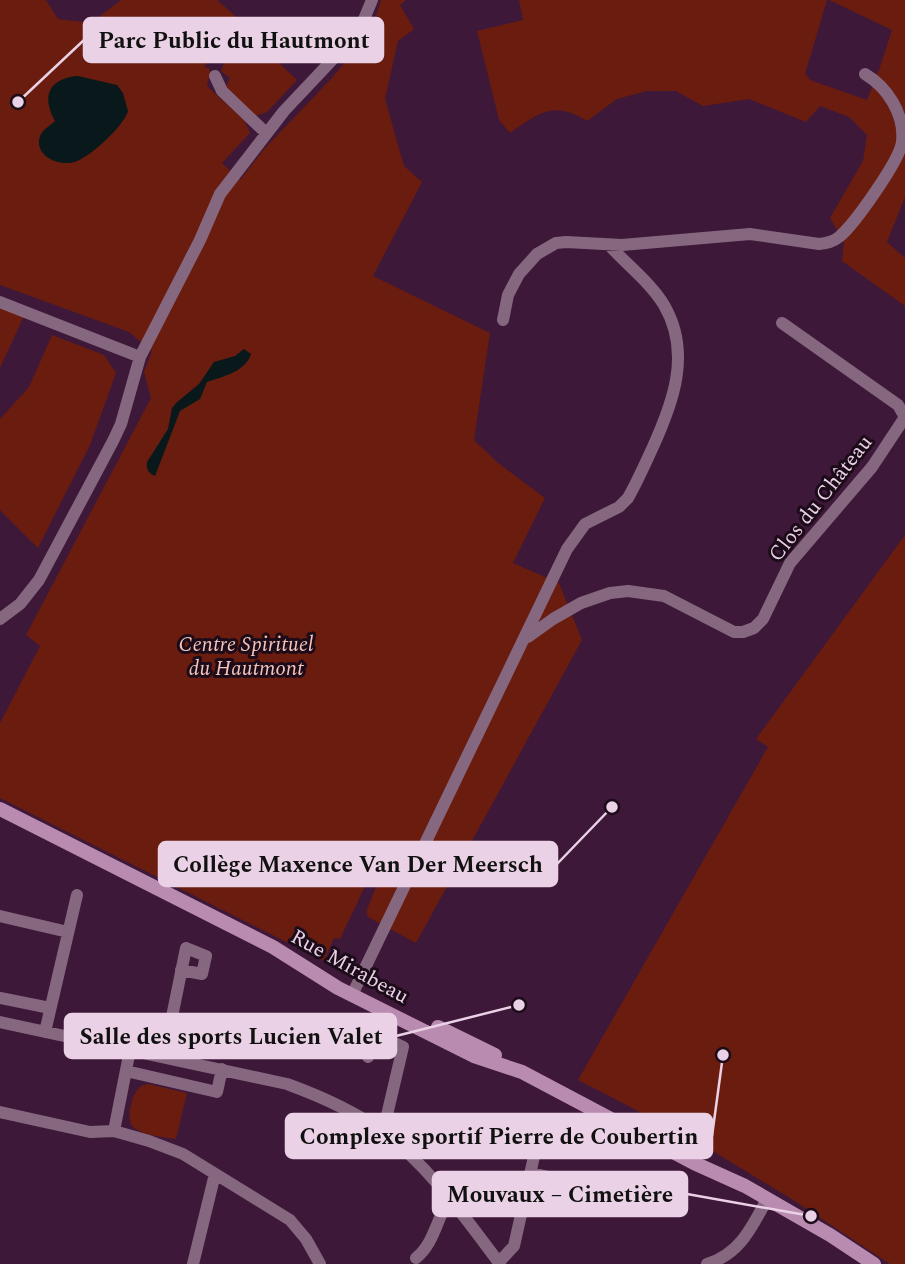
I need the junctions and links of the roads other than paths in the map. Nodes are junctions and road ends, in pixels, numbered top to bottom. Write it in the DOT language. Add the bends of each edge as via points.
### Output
graph roads {
  1 [pos="372,0"];
  2 [pos="865,74"];
  3 [pos="215,76"];
  4 [pos="266,133"];
  5 [pos="609,245"];
  6 [pos="0,302"];
  7 [pos="503,320"];
  8 [pos="782,323"];
  9 [pos="140,357"];
  10 [pos="0,619"];
  11 [pos="523,642"];
  12 [pos="0,809"];
  13 [pos="77,895"];
  14 [pos="0,916"];
  15 [pos="68,932"];
  16 [pos="181,970"];
  17 [pos="354,991"];
  18 [pos="0,998"];
  19 [pos="50,1008"];
  20 [pos="0,1022"];
  21 [pos="45,1032"];
  22 [pos="130,1050"];
  23 [pos="164,1056"];
  24 [pos="369,1057"];
  25 [pos="222,1069"];
  26 [pos="126,1071"];
  27 [pos="0,1112"];
  28 [pos="522,1124"];
  29 [pos="114,1131"];
  30 [pos="383,1132"];
  31 [pos="531,1173"];
  32 [pos="215,1174"];
  33 [pos="632,1185"];
  34 [pos="449,1199"];
  35 [pos="765,1203"];
  36 [pos="416,1258"];
  37 [pos="499,1263"];
  38 [pos="193,1264"];
  39 [pos="320,1264"];
  40 [pos="707,1264"];
  41 [pos="856,1264"];
  42 [pos="874,1264"];
  1 -- 4 [label="street" via="351,40"];
  2 -- 5 [label="street" via="888,94 901,123 902,144 895,162 839,237 819,244 738,234"];
  3 -- 4 [label="street" via="222,91"];
  4 -- 9 [label="street" via="220,194"];
  5 -- 7 [label="street" via="566,242 543,250 519,274"];
  5 -- 11 [label="street" via="655,292 668,313 678,347 676,385 632,491 619,507 589,520 579,532"];
  6 -- 9 [label="street"];
  8 -- 11 [label="street, Clos du Château" via="898,405 905,415 858,484 790,563 763,619 749,631 734,632 664,596 619,592 571,609"];
  9 -- 10 [label="street" via="118,432 63,537 32,590"];
  11 -- 17 [label="street"];
  12 -- 17 [label="main road, Rue Mirabeau"];
  13 -- 15 [label="street"];
  14 -- 15 [label="street"];
  15 -- 19 [label="street"];
  16 -- 23 [label="street"];
  17 -- 35 [label="main road, Rue Mirabeau" via="474,1056 522,1072 743,1185"];
  18 -- 19 [label="street"];
  19 -- 21 [label="street"];
  20 -- 21 [label="street"];
  21 -- 22 [label="street"];
  22 -- 23 [label="street"];
  22 -- 26 [label="street"];
  23 -- 25 [label="street"];
  24 -- 30 [label="street" via="374,1034 403,1047"];
  25 -- 26 [label="street" via="217,1091"];
  25 -- 30 [label="street" via="306,1091"];
  26 -- 29 [label="street"];
  27 -- 29 [label="street" via="90,1132"];
  28 -- 31 [label="street" via="535,1141"];
  29 -- 32 [label="street" via="173,1150"];
  30 -- 34 [label="street"];
  31 -- 33 [label="street" via="606,1190"];
  31 -- 37 [label="street" via="514,1246"];
  32 -- 38 [label="street"];
  32 -- 39 [label="street" via="290,1220"];
  34 -- 36 [label="street" via="429,1244"];
  34 -- 37 [label="street"];
  35 -- 40 [label="street" via="739,1246"];
  35 -- 41 [label="main road, Rue Mirabeau"];
  35 -- 42 [label="main road, Rue Mirabeau" via="830,1235"];
}
